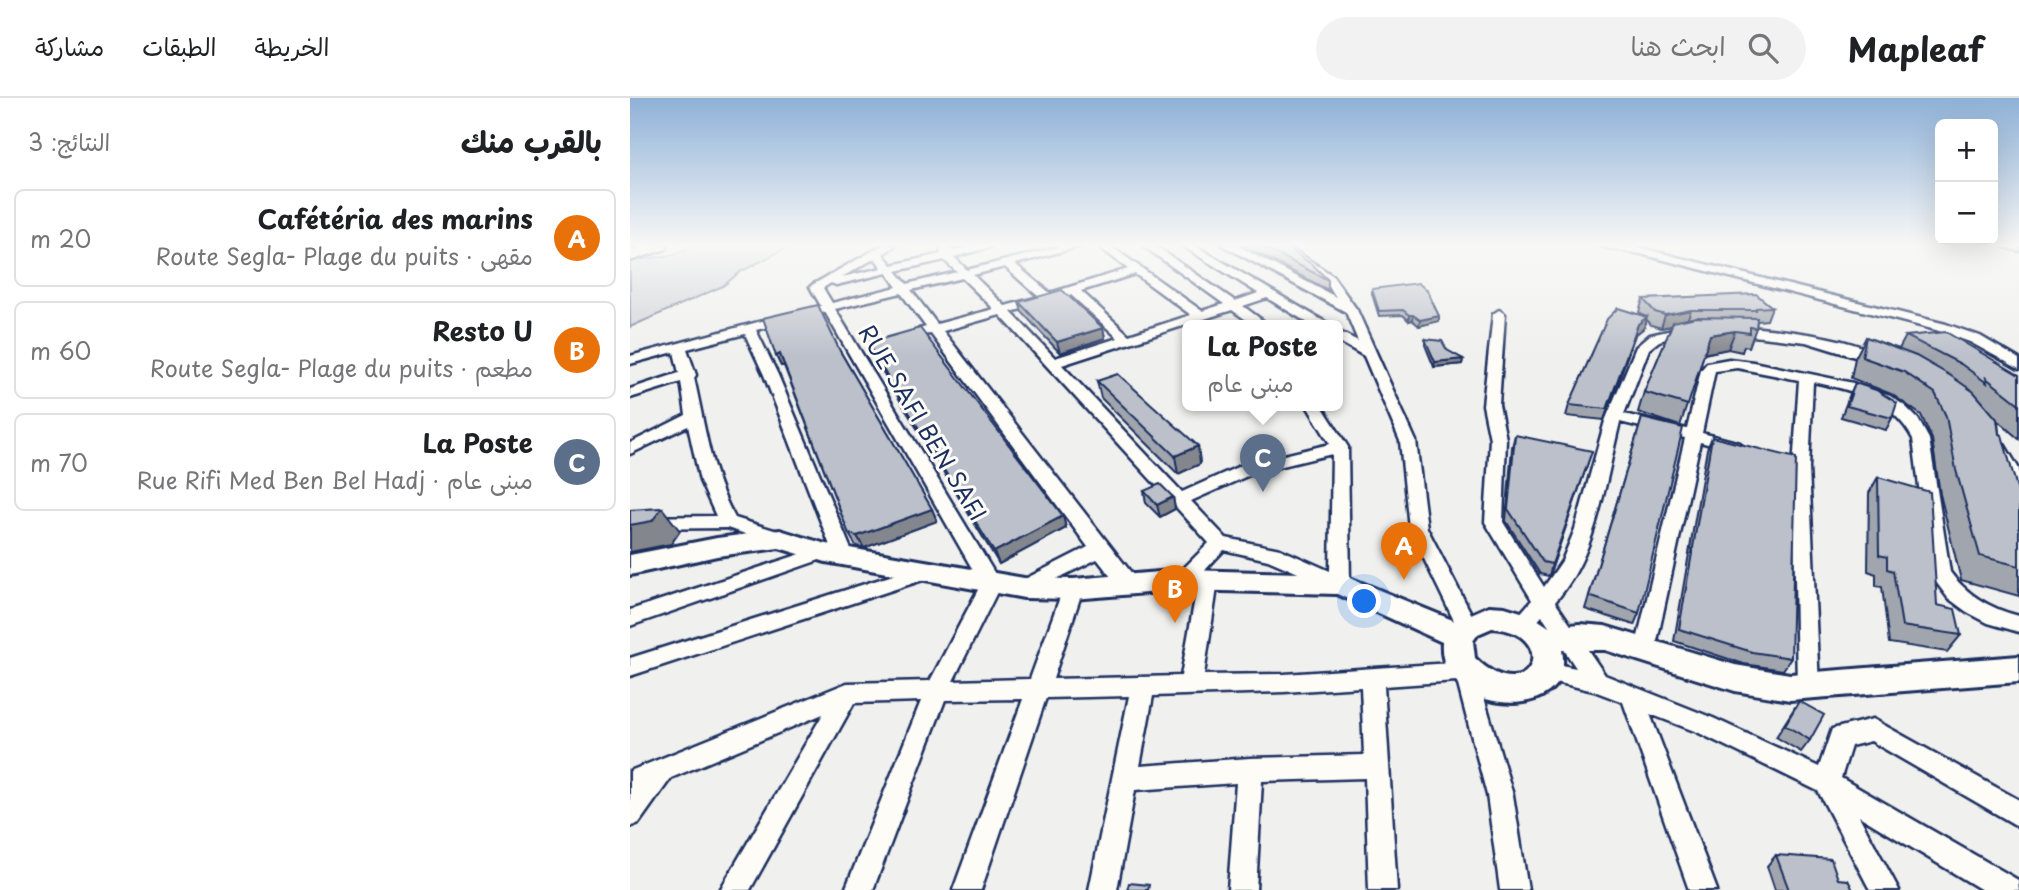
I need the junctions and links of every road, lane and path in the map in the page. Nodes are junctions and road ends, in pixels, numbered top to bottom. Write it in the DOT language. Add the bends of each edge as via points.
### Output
graph roads {
  1 [pos="825,282"];
  2 [pos="838,282"];
  3 [pos="897,282"];
  4 [pos="931,282"];
  5 [pos="976,282"];
  6 [pos="1029,282"];
  7 [pos="1106,282"];
  8 [pos="1166,282"];
  9 [pos="1182,282"];
  10 [pos="1248,282"];
  11 [pos="1298,282"];
  12 [pos="1331,282"];
  13 [pos="1766,282"];
  14 [pos="816,287"];
  15 [pos="902,289"];
  16 [pos="1073,290"];
  17 [pos="1268,294"];
  18 [pos="1048,298"];
  19 [pos="1233,304"];
  20 [pos="828,308"];
  21 [pos="1003,310"];
  22 [pos="1351,310"];
  23 [pos="1499,314"];
  24 [pos="1199,315"];
  25 [pos="1184,320"];
  26 [pos="1256,320"];
  27 [pos="1312,320"];
  28 [pos="1182,321"];
  29 [pos="748,327"];
  30 [pos="933,330"];
  31 [pos="907,337"];
  32 [pos="1343,338"];
  33 [pos="1126,339"];
  34 [pos="679,346"];
  35 [pos="1370,354"];
  36 [pos="630,360"];
  37 [pos="1052,364"];
  38 [pos="2019,365"];
  39 [pos="1897,368"];
  40 [pos="689,375"];
  41 [pos="1806,377"];
  42 [pos="630,394"];
  43 [pos="1317,411"];
  44 [pos="696,416"];
  45 [pos="1615,416"];
  46 [pos="1986,432"];
  47 [pos="1693,435"];
  48 [pos="1340,447"];
  49 [pos="630,449"];
  50 [pos="1753,452"];
  51 [pos="2019,484"];
  52 [pos="1179,499"];
  53 [pos="728,522"];
  54 [pos="630,523"];
  55 [pos="780,539"];
  56 [pos="1220,543"];
  57 [pos="1100,549"];
  58 [pos="835,554"];
  59 [pos="630,565"];
  60 [pos="928,571"];
  61 [pos="1196,581"];
  62 [pos="991,584"];
  63 [pos="1130,584"];
  64 [pos="1340,584"];
  65 [pos="1024,588"];
  66 [pos="1073,589"];
  67 [pos="1544,600"];
  68 [pos="630,618"];
  69 [pos="2019,624"];
  70 [pos="1463,631"];
  71 [pos="1544,634"];
  72 [pos="1646,649"];
  73 [pos="630,667"];
  74 [pos="2019,669"];
  75 [pos="1466,671"];
  76 [pos="1546,671"];
  77 [pos="1372,677"];
  78 [pos="1597,682"];
  79 [pos="1191,684"];
  80 [pos="1143,687"];
  81 [pos="1808,688"];
  82 [pos="1038,689"];
  83 [pos="937,691"];
  84 [pos="847,693"];
  85 [pos="1632,695"];
  86 [pos="1375,766"];
  87 [pos="664,767"];
  88 [pos="1250,770"];
  89 [pos="1126,779"];
  90 [pos="630,783"];
  91 [pos="1827,783"];
  92 [pos="630,814"];
  93 [pos="2019,814"];
  94 [pos="734,890"];
  95 [pos="859,890"];
  96 [pos="967,890"];
  97 [pos="1103,890"];
  98 [pos="1242,890"];
  99 [pos="1382,890"];
  100 [pos="1514,890"];
  101 [pos="1703,890"];
  102 [pos="1885,890"];
  103 [pos="2008,890"];
  1 -- 14 [label="street"];
  2 -- 14 [label="street"];
  3 -- 15 [label="street"];
  4 -- 15 [label="street"];
  5 -- 21 [label="street"];
  6 -- 18 [label="street"];
  7 -- 16 [label="street"];
  8 -- 24 [label="street"];
  9 -- 19 [label="street"];
  10 -- 17 [label="street"];
  11 -- 22 [label="street"];
  12 -- 22 [label="street"];
  13 -- 38 [label="street" via="1911,318 1975,339"];
  14 -- 20 [label="street, RUE SAFI BEN SAFI"];
  15 -- 20 [label="street"];
  15 -- 30 [label="street"];
  16 -- 18 [label="street"];
  16 -- 33 [label="street"];
  17 -- 19 [label="street"];
  17 -- 27 [label="street"];
  18 -- 21 [label="street"];
  19 -- 24 [label="street"];
  19 -- 26 [label="street"];
  20 -- 29 [label="street"];
  20 -- 62 [label="street, RUE SAFI BEN SAFI" via="860,350"];
  21 -- 30 [label="street"];
  21 -- 37 [label="street"];
  22 -- 35 [label="street"];
  23 -- 67 [label="street" via="1491,405 1505,438 1494,522"];
  24 -- 25 [label="street"];
  28 -- 33 [label="street"];
  29 -- 34 [label="street"];
  29 -- 58 [label="street" via="771,375"];
  30 -- 31 [label="street"];
  30 -- 57 [label="street"];
  32 -- 35 [label="street"];
  33 -- 37 [label="street"];
  34 -- 36 [label="street"];
  34 -- 40 [label="street"];
  35 -- 70 [label="street" via="1408,441 1418,528"];
  37 -- 52 [label="street"];
  39 -- 45 [label="street" via="1862,353 1801,337 1755,330 1672,332 1643,347"];
  40 -- 42 [label="street"];
  40 -- 44 [label="street"];
  41 -- 47 [label="street" via="1740,363 1712,366"];
  41 -- 69 [label="street" via="1881,398 1916,425 1940,574 1965,600"];
  41 -- 81 [label="street" via="1795,463"];
  43 -- 48 [label="street"];
  44 -- 49 [label="street"];
  44 -- 53 [label="street" via="716,505"];
  45 -- 47 [label="street"];
  45 -- 67 [label="street" via="1597,455 1572,561"];
  46 -- 51 [label="street" via="2003,452"];
  47 -- 50 [label="street"];
  47 -- 72 [label="street"];
  48 -- 52 [label="street" via="1248,469"];
  48 -- 64 [label="street"];
  52 -- 56 [label="street"];
  53 -- 54 [label="street"];
  53 -- 55 [label="street"];
  55 -- 58 [label="street"];
  55 -- 59 [label="street"];
  56 -- 61 [label="street"];
  56 -- 64 [label="street" via="1273,554"];
  57 -- 63 [label="street"];
  57 -- 65 [label="street"];
  58 -- 60 [label="street"];
  58 -- 68 [label="street"];
  60 -- 62 [label="street"];
  60 -- 73 [label="street"];
  61 -- 63 [label="street"];
  61 -- 64 [label="street"];
  61 -- 79 [label="street"];
  62 -- 65 [label="street"];
  62 -- 83 [label="street"];
  63 -- 66 [label="street"];
  64 -- 70 [label="street"];
  65 -- 66 [label="street"];
  66 -- 82 [label="street"];
  67 -- 71 [label="street"];
  67 -- 71 [label="street"];
  70 -- 71 [label="street" via="1475,620 1503,617"];
  70 -- 75 [label="street" via="1456,650"];
  71 -- 72 [label="street" via="1592,636"];
  71 -- 76 [label="street"];
  71 -- 78 [label="street"];
  72 -- 81 [label="street" via="1735,678"];
  74 -- 81 [label="street"];
  75 -- 76 [label="street" via="1486,685 1511,691 1541,681"];
  75 -- 77 [label="street"];
  75 -- 100 [label="street" via="1500,795"];
  76 -- 78 [label="street"];
  77 -- 79 [label="street"];
  77 -- 86 [label="street"];
  78 -- 85 [label="street"];
  79 -- 80 [label="street"];
  80 -- 82 [label="street"];
  80 -- 89 [label="street"];
  82 -- 83 [label="street"];
  82 -- 96 [label="street"];
  83 -- 84 [label="street"];
  83 -- 95 [label="street"];
  84 -- 87 [label="street"];
  84 -- 94 [label="street"];
  85 -- 91 [label="street"];
  85 -- 101 [label="street"];
  86 -- 88 [label="street"];
  86 -- 99 [label="street"];
  87 -- 90 [label="street"];
  87 -- 92 [label="street"];
  88 -- 89 [label="street"];
  88 -- 98 [label="street"];
  89 -- 97 [label="street"];
  91 -- 93 [label="street" via="1841,737 1873,730"];
  91 -- 102 [label="street"];
  91 -- 103 [label="street"];
}
